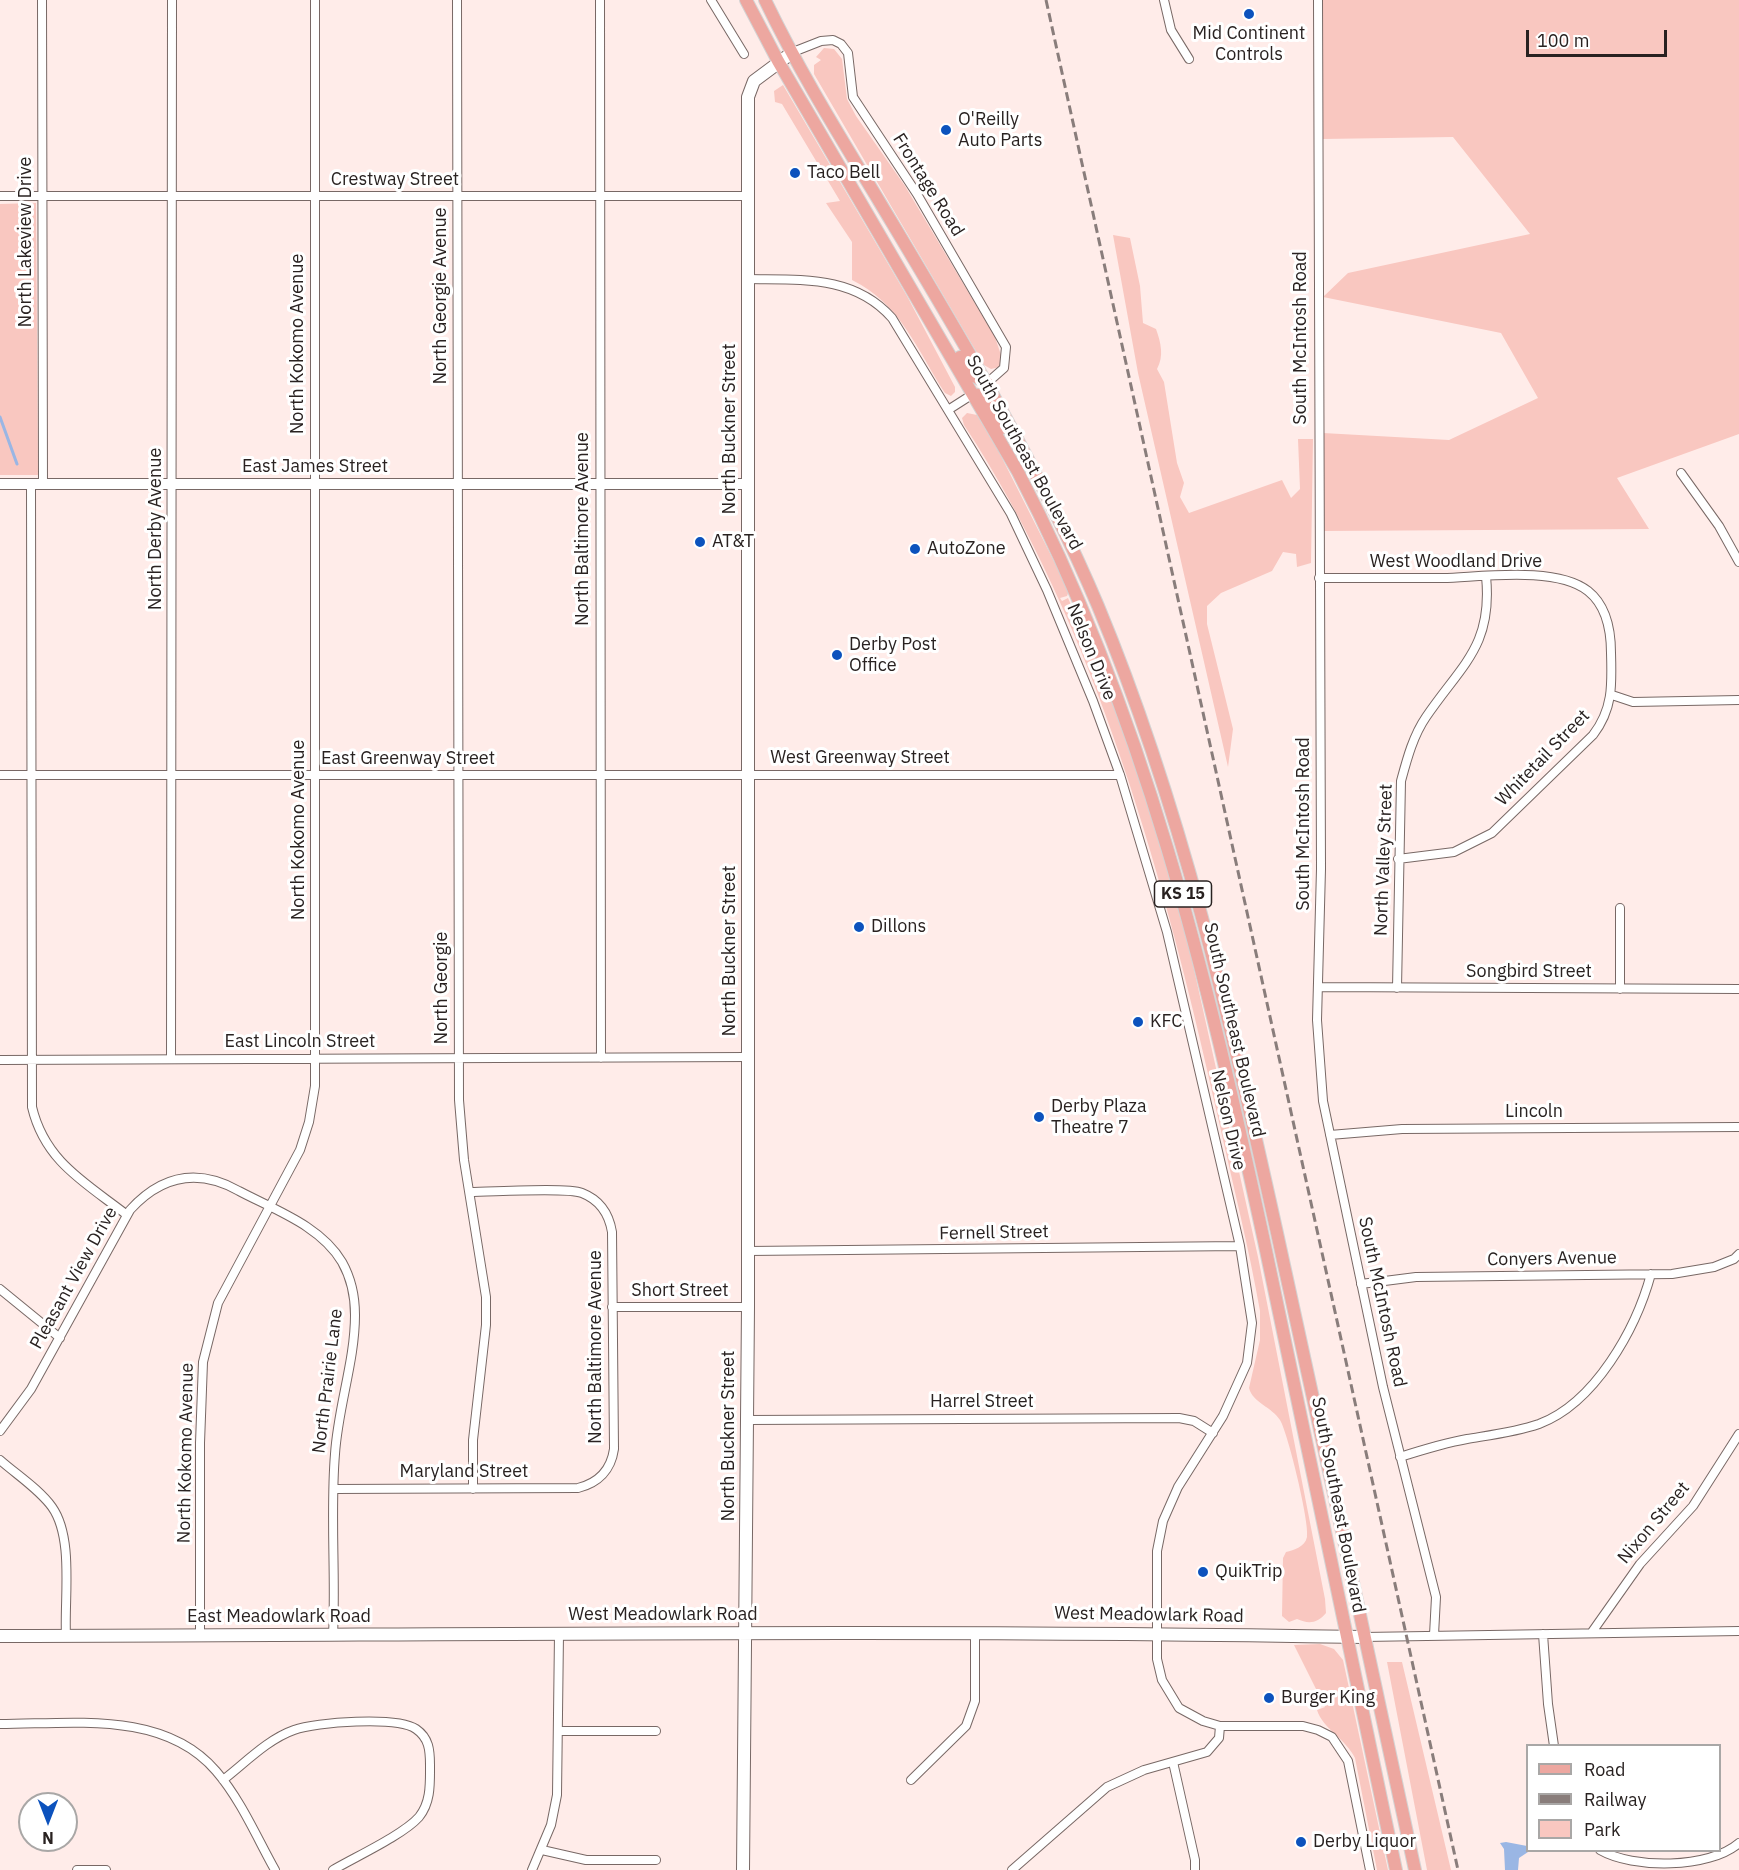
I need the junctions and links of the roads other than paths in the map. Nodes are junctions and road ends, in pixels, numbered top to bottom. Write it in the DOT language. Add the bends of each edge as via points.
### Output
graph roads {
  1 [pos="42,0"];
  2 [pos="172,0"];
  3 [pos="315,0"];
  4 [pos="457,0"];
  5 [pos="600,0"];
  6 [pos="711,0"];
  7 [pos="746,0"];
  8 [pos="765,0"];
  9 [pos="1164,0"];
  10 [pos="1318,0"];
  11 [pos="793,52"];
  12 [pos="744,54"];
  13 [pos="1189,59"];
  14 [pos="778,61"];
  15 [pos="0,196"];
  16 [pos="42,196"];
  17 [pos="172,196"];
  18 [pos="314,196"];
  19 [pos="457,196"];
  20 [pos="599,196"];
  21 [pos="748,196"];
  22 [pos="748,279"];
  23 [pos="939,335"];
  24 [pos="987,383"];
  25 [pos="973,394"];
  26 [pos="948,410"];
  27 [pos="1018,438"];
  28 [pos="1682,473"];
  29 [pos="315,483"];
  30 [pos="457,483"];
  31 [pos="600,483"];
  32 [pos="0,484"];
  33 [pos="31,484"];
  34 [pos="43,484"];
  35 [pos="173,484"];
  36 [pos="748,484"];
  37 [pos="1739,562"];
  38 [pos="1486,576"];
  39 [pos="1319,578"];
  40 [pos="1612,695"];
  41 [pos="1739,700"];
  42 [pos="0,775"];
  43 [pos="30,775"];
  44 [pos="173,775"];
  45 [pos="316,775"];
  46 [pos="600,775"];
  47 [pos="748,775"];
  48 [pos="1120,775"];
  49 [pos="458,776"];
  50 [pos="1398,859"];
  51 [pos="1620,908"];
  52 [pos="1318,987"];
  53 [pos="1397,988"];
  54 [pos="1620,989"];
  55 [pos="1739,989"];
  56 [pos="748,1057"];
  57 [pos="315,1058"];
  58 [pos="459,1058"];
  59 [pos="601,1058"];
  60 [pos="171,1059"];
  61 [pos="0,1060"];
  62 [pos="30,1060"];
  63 [pos="1739,1127"];
  64 [pos="1330,1135"];
  65 [pos="470,1192"];
  66 [pos="269,1207"];
  67 [pos="127,1215"];
  68 [pos="1240,1246"];
  69 [pos="747,1251"];
  70 [pos="1737,1259"];
  71 [pos="1651,1274"];
  72 [pos="1361,1284"];
  73 [pos="0,1289"];
  74 [pos="612,1307"];
  75 [pos="747,1307"];
  76 [pos="60,1338"];
  77 [pos="747,1420"];
  78 [pos="0,1431"];
  79 [pos="1213,1433"];
  80 [pos="1738,1436"];
  81 [pos="1400,1457"];
  82 [pos="0,1460"];
  83 [pos="593,1483"];
  84 [pos="334,1489"];
  85 [pos="473,1489"];
  86 [pos="1739,1631"];
  87 [pos="746,1632"];
  88 [pos="975,1632"];
  89 [pos="1592,1632"];
  90 [pos="1157,1633"];
  91 [pos="559,1634"];
  92 [pos="1543,1634"];
  93 [pos="200,1635"];
  94 [pos="333,1635"];
  95 [pos="1434,1635"];
  96 [pos="0,1636"];
  97 [pos="66,1636"];
  98 [pos="1346,1636"];
  99 [pos="1364,1637"];
  100 [pos="0,1724"];
  101 [pos="1220,1726"];
  102 [pos="558,1731"];
  103 [pos="656,1731"];
  104 [pos="1554,1744"];
  105 [pos="1173,1762"];
  106 [pos="911,1779"];
  107 [pos="223,1780"];
  108 [pos="1739,1843"];
  109 [pos="542,1850"];
  110 [pos="1603,1852"];
  111 [pos="656,1860"];
  112 [pos="1681,1866"];
  113 [pos="77,1870"];
  114 [pos="106,1870"];
  115 [pos="275,1870"];
  116 [pos="333,1870"];
  117 [pos="532,1870"];
  118 [pos="743,1870"];
  119 [pos="1012,1870"];
  120 [pos="1195,1870"];
  121 [pos="1370,1870"];
  122 [pos="1396,1870"];
  123 [pos="1415,1870"];
  1 -- 16 [label="street, North Lakeview Drive"];
  2 -- 17 [label="street, North Derby Avenue"];
  3 -- 18 [label="street, North Kokomo Avenue"];
  4 -- 19 [label="street, North Georgie Avenue"];
  5 -- 20 [label="street, North Baltimore Avenue"];
  6 -- 12 [label="street"];
  7 -- 14 [label="main road, South Southeast Boulevard / KS 15"];
  8 -- 11 [label="main road, South Southeast Boulevard / KS 15"];
  9 -- 13 [label="street" via="1171,30"];
  10 -- 39 [label="street, South McIntosh Road"];
  11 -- 14 [label="main road, North Buckner Street"];
  11 -- 24 [label="main road, South Southeast Boulevard / KS 15"];
  11 -- 24 [label="street, Frontage Road" via="833,40 848,53 853,97 917,195 1006,347 1004,368"];
  14 -- 21 [label="main road, North Buckner Street" via="751,85 748,97"];
  14 -- 23 [label="main road, South Southeast Boulevard / KS 15"];
  15 -- 16 [label="street, Crestway Street"];
  16 -- 17 [label="street, Crestway Street"];
  16 -- 34 [label="street, North Lakeview Drive"];
  17 -- 18 [label="street, Crestway Street"];
  17 -- 35 [label="street, North Derby Avenue"];
  18 -- 19 [label="street, Crestway Street"];
  18 -- 29 [label="street, North Kokomo Avenue"];
  19 -- 20 [label="street, Crestway Street"];
  19 -- 30 [label="street, North Georgie Avenue"];
  20 -- 21 [label="street, Crestway Street"];
  20 -- 31 [label="street, North Baltimore Avenue"];
  21 -- 22 [label="main road, North Buckner Street"];
  22 -- 26 [label="street, Nelson Drive" via="817,280 860,291 876,301 892,318"];
  22 -- 36 [label="main road, North Buckner Street"];
  23 -- 24 [label="main road" via="951,342 972,375"];
  23 -- 25 [label="main road, South Southeast Boulevard / KS 15"];
  24 -- 27 [label="main road, South Southeast Boulevard / KS 15"];
  25 -- 26 [label="street"];
  25 -- 27 [label="main road" via="986,399 1003,429"];
  25 -- 98 [label="main road, South Southeast Boulevard / KS 15" via="1039,512 1082,604 1120,702 1172,858 1195,938 1248,1167"];
  26 -- 48 [label="street, Nelson Drive" via="998,490 1030,554 1078,663"];
  27 -- 99 [label="main road, South Southeast Boulevard / KS 15" via="1066,533 1112,640 1192,876 1232,1031"];
  28 -- 37 [label="street"];
  29 -- 30 [label="street, East James Street"];
  29 -- 35 [label="street, East James Street"];
  29 -- 45 [label="street, North Kokomo Avenue"];
  30 -- 31 [label="street, East James Street"];
  30 -- 49 [label="street, North Georgie"];
  31 -- 36 [label="street, East James Street"];
  31 -- 46 [label="street, North Baltimore Avenue"];
  32 -- 33 [label="street, East James Street"];
  33 -- 34 [label="street, East James Street"];
  33 -- 43 [label="street"];
  34 -- 35 [label="street, East James Street"];
  35 -- 44 [label="street, North Derby Avenue"];
  36 -- 47 [label="main road, North Buckner Street"];
  38 -- 39 [label="street, West Woodland Drive"];
  38 -- 40 [label="street, West Woodland Drive" via="1566,581 1588,592 1605,614 1611,632"];
  38 -- 50 [label="street, North Valley Street" via="1489,603 1481,636 1473,654 1425,718 1409,752 1400,790"];
  39 -- 52 [label="street, South McIntosh Road"];
  40 -- 41 [label="street" via="1634,702"];
  40 -- 50 [label="street, Whitetail Street" via="1606,716 1593,735 1492,833 1454,852"];
  42 -- 43 [label="street, East Greenway Street"];
  43 -- 44 [label="street, East Greenway Street"];
  43 -- 62 [label="street"];
  44 -- 45 [label="street, East Greenway Street"];
  44 -- 60 [label="street, North Derby Avenue"];
  45 -- 49 [label="street, East Greenway Street"];
  45 -- 57 [label="street, North Kokomo Avenue"];
  46 -- 47 [label="street, West Greenway Street"];
  46 -- 49 [label="street, East Greenway Street"];
  46 -- 59 [label="street, North Baltimore Avenue"];
  47 -- 48 [label="street, West Greenway Street"];
  47 -- 56 [label="main road, North Buckner Street"];
  48 -- 68 [label="street, Nelson Drive" via="1167,932"];
  49 -- 58 [label="street, North Georgie"];
  50 -- 53 [label="street, North Valley Street"];
  51 -- 54 [label="street"];
  52 -- 53 [label="street, Songbird Street"];
  52 -- 64 [label="street, South McIntosh Road" via="1319,1078"];
  53 -- 54 [label="street, Songbird Street"];
  54 -- 55 [label="street, Songbird Street"];
  56 -- 59 [label="street, East Lincoln Street"];
  56 -- 69 [label="main road, North Buckner Street"];
  57 -- 58 [label="street, East Lincoln Street"];
  57 -- 60 [label="street, East Lincoln Street"];
  57 -- 66 [label="street, North Kokomo Avenue" via="313,1105 305,1137"];
  58 -- 59 [label="street, East Lincoln Street"];
  58 -- 65 [label="street, North Georgie" via="460,1129"];
  60 -- 62 [label="street, East Lincoln Street"];
  61 -- 62 [label="street, East Lincoln Street"];
  62 -- 67 [label="street" via="32,1107 50,1151"];
  63 -- 64 [label="street, Lincoln" via="1402,1129"];
  64 -- 72 [label="street, South McIntosh Road"];
  65 -- 74 [label="street, North Baltimore Avenue" via="578,1192 602,1207 612,1232"];
  65 -- 85 [label="street, North Georgie" via="486,1297 473,1440"];
  66 -- 67 [label="street, Pleasant View Drive" via="223,1182 189,1177 154,1190"];
  66 -- 84 [label="street, North Prairie Lane" via="326,1241 342,1263 353,1291 354,1327 337,1423"];
  66 -- 93 [label="street, North Kokomo Avenue" via="218,1303 203,1362"];
  67 -- 76 [label="street, Pleasant View Drive"];
  68 -- 69 [label="street, Fernell Street"];
  68 -- 79 [label="street, Nelson Drive" via="1252,1323 1247,1363"];
  69 -- 75 [label="main road, North Buckner Street"];
  70 -- 71 [label="street, Conyers Avenue" via="1693,1272"];
  71 -- 72 [label="street, Conyers Avenue" via="1416,1277"];
  71 -- 81 [label="street" via="1628,1335 1574,1404 1524,1429 1442,1444"];
  72 -- 81 [label="street, South McIntosh Road"];
  73 -- 76 [label="street"];
  74 -- 75 [label="street, Short Street"];
  74 -- 83 [label="street, North Baltimore Avenue" via="614,1449 609,1466"];
  75 -- 77 [label="main road, North Buckner Street"];
  76 -- 78 [label="street, Pleasant View Drive" via="31,1389"];
  77 -- 79 [label="street, Harrel Street" via="1179,1418 1194,1421"];
  77 -- 87 [label="main road, North Buckner Street"];
  79 -- 90 [label="street, Nelson Drive" via="1178,1487 1163,1521 1157,1551"];
  80 -- 89 [label="street, Nixon Street" via="1694,1506 1640,1564"];
  81 -- 95 [label="street, South McIntosh Road" via="1436,1597"];
  82 -- 97 [label="street" via="45,1499 59,1520 65,1544"];
  83 -- 85 [label="street, Maryland Street" via="578,1488"];
  84 -- 85 [label="street, Maryland Street"];
  84 -- 94 [label="street, North Prairie Lane"];
  86 -- 89 [label="street, West Meadowlark Road"];
  87 -- 88 [label="main road, West Meadowlark Road"];
  87 -- 91 [label="main road, West Meadowlark Road"];
  87 -- 118 [label="main road, North Buckner Street"];
  88 -- 90 [label="main road, West Meadowlark Road"];
  88 -- 106 [label="street" via="975,1701 966,1726"];
  89 -- 92 [label="street, West Meadowlark Road"];
  90 -- 98 [label="main road, West Meadowlark Road"];
  90 -- 101 [label="street, Nelson Drive" via="1159,1670 1173,1702 1194,1717"];
  91 -- 94 [label="main road, East Meadowlark Road"];
  91 -- 102 [label="street"];
  92 -- 95 [label="street, West Meadowlark Road"];
  92 -- 104 [label="street"];
  93 -- 94 [label="main road, East Meadowlark Road"];
  93 -- 97 [label="main road, East Meadowlark Road"];
  95 -- 99 [label="street, West Meadowlark Road"];
  96 -- 97 [label="main road, East Meadowlark Road"];
  98 -- 99 [label="main road, West Meadowlark Road"];
  98 -- 122 [label="main road, South Southeast Boulevard / KS 15"];
  99 -- 123 [label="main road, South Southeast Boulevard / KS 15"];
  100 -- 107 [label="street" via="107,1724 142,1728 187,1746"];
  101 -- 105 [label="street" via="1213,1747"];
  101 -- 121 [label="street, Nelson Drive" via="1303,1726 1332,1737 1348,1761"];
  102 -- 103 [label="street"];
  102 -- 109 [label="street" via="557,1795"];
  105 -- 119 [label="street" via="1107,1787"];
  105 -- 120 [label="street"];
  107 -- 115 [label="street"];
  107 -- 116 [label="street" via="280,1736 310,1725 401,1723 416,1729 427,1740 430,1754 430,1791 424,1809 410,1825"];
  108 -- 112 [label="street" via="1721,1854"];
  109 -- 111 [label="street" via="586,1860"];
  109 -- 117 [label="street"];
  110 -- 112 [label="street" via="1628,1860"];
  113 -- 114 [label="street"];
}
